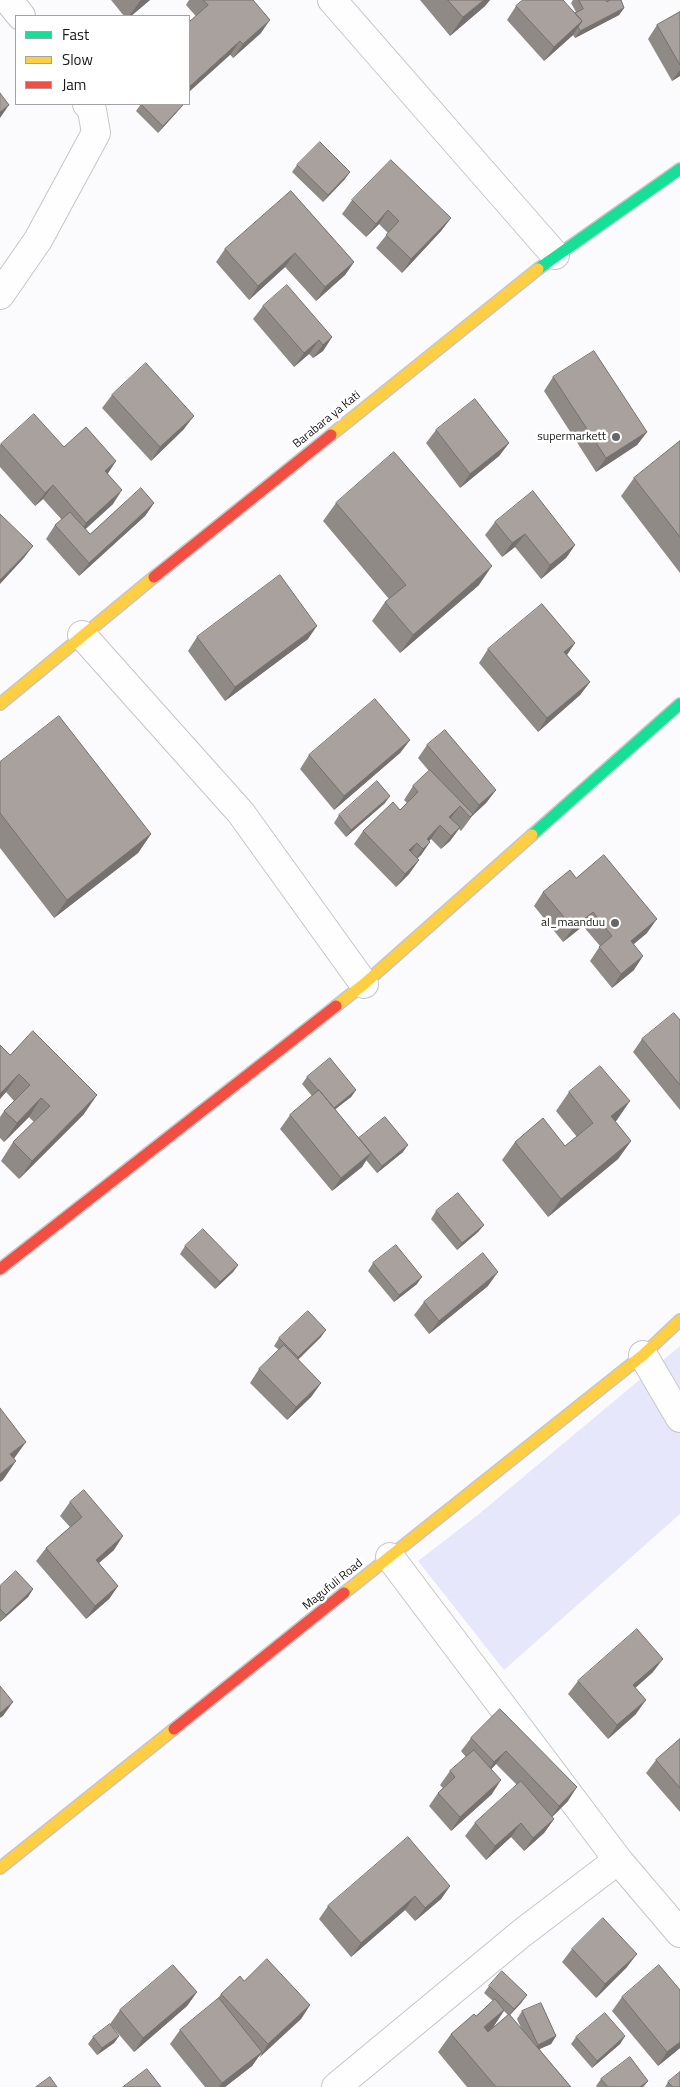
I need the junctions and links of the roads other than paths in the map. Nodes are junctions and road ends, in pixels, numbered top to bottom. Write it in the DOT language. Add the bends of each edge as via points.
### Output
graph roads {
  1 [pos="8,0"];
  2 [pos="332,0"];
  3 [pos="20,15"];
  4 [pos="88,105"];
  5 [pos="680,169"];
  6 [pos="555,255"];
  7 [pos="0,295"];
  8 [pos="82,635"];
  9 [pos="0,704"];
  10 [pos="680,704"];
  11 [pos="364,984"];
  12 [pos="0,1269"];
  13 [pos="680,1320"];
  14 [pos="643,1355"];
  15 [pos="680,1418"];
  16 [pos="390,1557"];
  17 [pos="618,1860"];
  18 [pos="0,1868"];
  19 [pos="680,1933"];
  20 [pos="336,2087"];
  1 -- 3 [label="street"];
  2 -- 6 [label="street"];
  4 -- 7 [label="street" via="92,110 96,133 38,240"];
  5 -- 6 [label="street, Barabara ya Kati"];
  6 -- 8 [label="street, Barabara ya Kati"];
  8 -- 9 [label="street, Barabara ya Kati"];
  8 -- 11 [label="street" via="241,813"];
  10 -- 11 [label="street"];
  11 -- 12 [label="street"];
  13 -- 14 [label="street, Magufuli Road"];
  14 -- 15 [label="street"];
  14 -- 16 [label="street, Magufuli Road"];
  16 -- 17 [label="street"];
  16 -- 18 [label="street, Magufuli Road"];
  17 -- 19 [label="street"];
  17 -- 20 [label="street" via="522,1933"];
}
